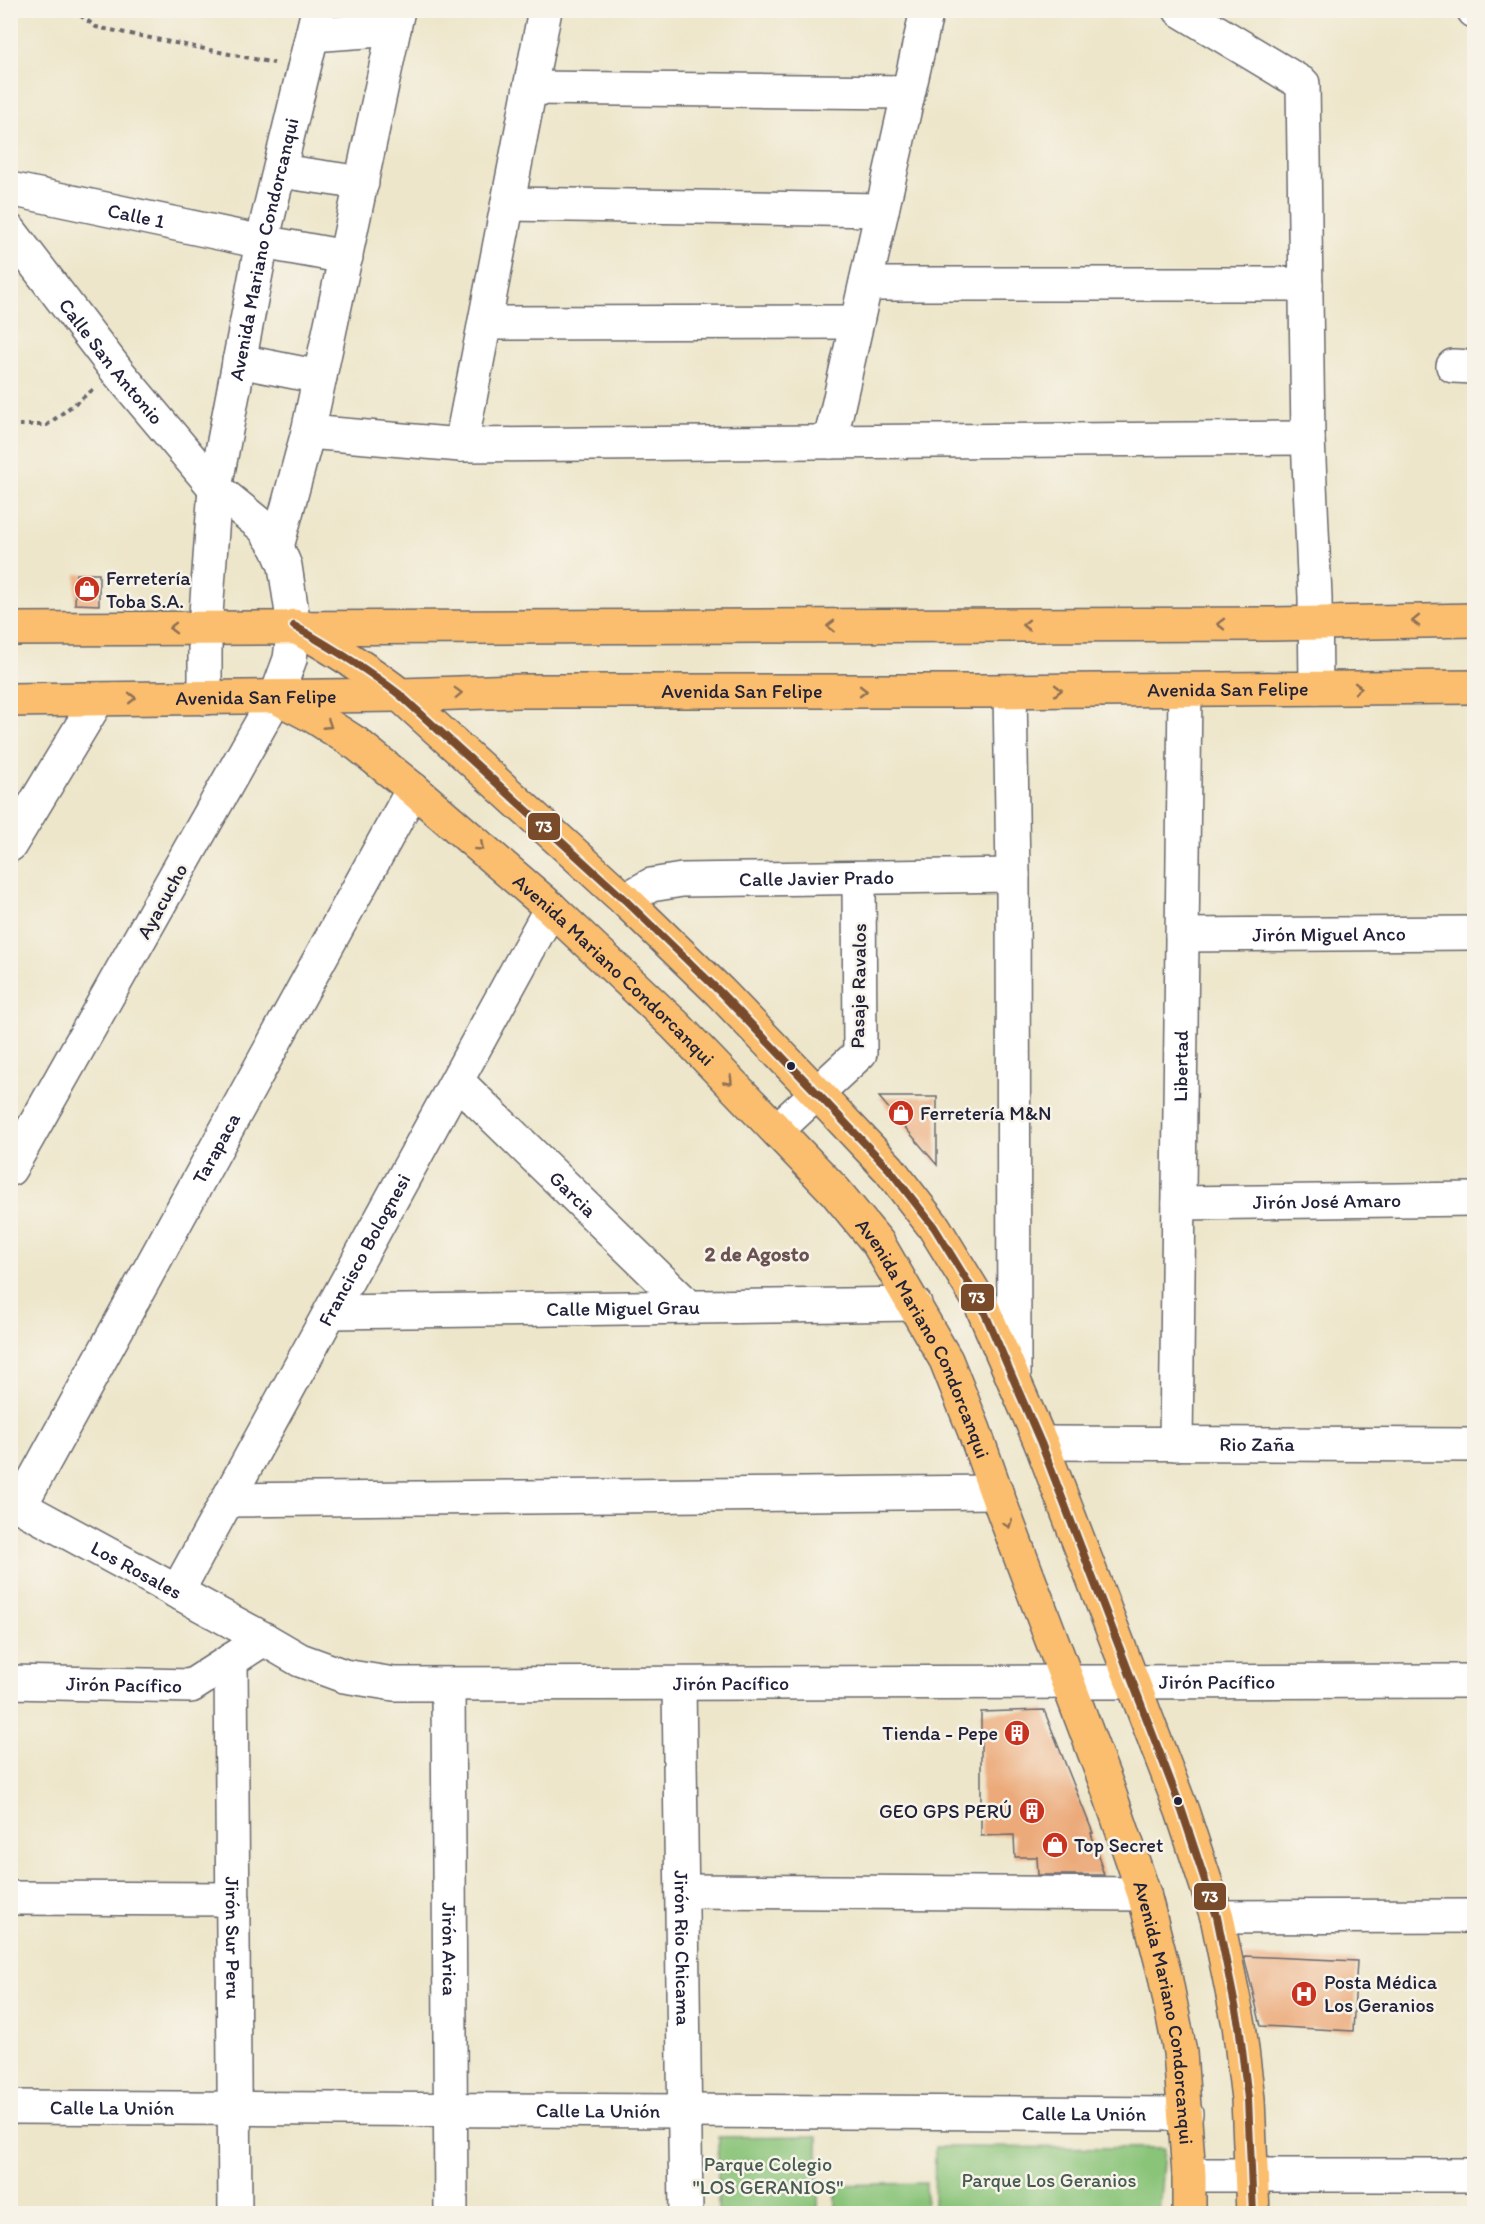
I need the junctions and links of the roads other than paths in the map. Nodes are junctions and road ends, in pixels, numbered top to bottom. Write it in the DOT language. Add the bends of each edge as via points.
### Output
graph roads {
  1 [pos="545,10"];
  2 [pos="927,10"];
  3 [pos="1180,10"];
  4 [pos="396,20"];
  5 [pos="1217,20"];
  6 [pos="315,22"];
  7 [pos="530,88"];
  8 [pos="909,92"];
  9 [pos="280,171"];
  10 [pos="362,183"];
  11 [pos="10,189"];
  12 [pos="508,204"];
  13 [pos="882,210"];
  14 [pos="10,231"];
  15 [pos="262,242"];
  16 [pos="346,257"];
  17 [pos="866,284"];
  18 [pos="1306,284"];
  19 [pos="857,322"];
  20 [pos="484,323"];
  21 [pos="239,361"];
  22 [pos="320,377"];
  23 [pos="308,432"];
  24 [pos="1308,438"];
  25 [pos="830,442"];
  26 [pos="461,445"];
  27 [pos="215,488"];
  28 [pos="277,547"];
  29 [pos="1474,620"];
  30 [pos="1315,623"];
  31 [pos="294,626"];
  32 [pos="205,628"];
  33 [pos="10,629"];
  34 [pos="1474,687"];
  35 [pos="1316,688"];
  36 [pos="1185,690"];
  37 [pos="1010,691"];
  38 [pos="400,695"];
  39 [pos="276,697"];
  40 [pos="206,698"];
  41 [pos="98,699"];
  42 [pos="10,700"];
  43 [pos="413,789"];
  44 [pos="10,845"];
  45 [pos="1013,875"];
  46 [pos="859,879"];
  47 [pos="625,900"];
  48 [pos="551,908"];
  49 [pos="1474,933"];
  50 [pos="1182,935"];
  51 [pos="457,1081"];
  52 [pos="817,1093"];
  53 [pos="777,1130"];
  54 [pos="10,1169"];
  55 [pos="1474,1198"];
  56 [pos="1179,1203"];
  57 [pos="915,1304"];
  58 [pos="689,1307"];
  59 [pos="331,1312"];
  60 [pos="1014,1380"];
  61 [pos="1041,1443"];
  62 [pos="1176,1444"];
  63 [pos="1474,1444"];
  64 [pos="996,1492"];
  65 [pos="228,1500"];
  66 [pos="15,1504"];
  67 [pos="177,1592"];
  68 [pos="264,1639"];
  69 [pos="231,1660"];
  70 [pos="1474,1681"];
  71 [pos="10,1682"];
  72 [pos="1132,1682"];
  73 [pos="1069,1683"];
  74 [pos="680,1684"];
  75 [pos="448,1685"];
  76 [pos="682,1891"];
  77 [pos="1144,1894"];
  78 [pos="10,1898"];
  79 [pos="233,1899"];
  80 [pos="1474,1916"];
  81 [pos="1217,1917"];
  82 [pos="10,2107"];
  83 [pos="234,2108"];
  84 [pos="451,2110"];
  85 [pos="685,2111"];
  86 [pos="1185,2114"];
  87 [pos="1189,2175"];
  88 [pos="1253,2175"];
  89 [pos="1474,2175"];
  90 [pos="235,2214"];
  91 [pos="451,2214"];
  92 [pos="686,2214"];
  93 [pos="1189,2214"];
  94 [pos="1253,2214"];
  1 -- 7 [label="street"];
  2 -- 8 [label="street"];
  3 -- 5 [label="street"];
  4 -- 6 [label="street"];
  4 -- 10 [label="street"];
  5 -- 18 [label="street" via="1303,84"];
  6 -- 9 [label="street, Avenida Mariano Condorcanqui"];
  7 -- 8 [label="street"];
  7 -- 12 [label="street"];
  8 -- 13 [label="street"];
  9 -- 10 [label="street"];
  9 -- 15 [label="street, Avenida Mariano Condorcanqui"];
  10 -- 16 [label="street"];
  11 -- 15 [label="street, Calle 1"];
  12 -- 13 [label="street"];
  12 -- 20 [label="street"];
  13 -- 17 [label="street"];
  14 -- 27 [label="street, Calle San Antonio" via="117,371"];
  15 -- 16 [label="street, Calle 1"];
  15 -- 21 [label="street, Avenida Mariano Condorcanqui"];
  16 -- 22 [label="street"];
  17 -- 18 [label="street"];
  17 -- 19 [label="street"];
  18 -- 24 [label="street"];
  19 -- 20 [label="street"];
  19 -- 25 [label="street"];
  20 -- 26 [label="street"];
  21 -- 22 [label="street"];
  21 -- 27 [label="street, Avenida Mariano Condorcanqui"];
  22 -- 23 [label="street"];
  23 -- 26 [label="street"];
  23 -- 28 [label="street"];
  24 -- 25 [label="street"];
  24 -- 30 [label="street"];
  25 -- 26 [label="street"];
  27 -- 28 [label="street" via="262,527"];
  27 -- 32 [label="street, Avenida Mariano Condorcanqui"];
  28 -- 31 [label="street" via="285,566"];
  29 -- 30 [label="main road, one-way"];
  30 -- 31 [label="main road, one-way"];
  30 -- 35 [label="street"];
  31 -- 32 [label="main road"];
  31 -- 38 [label="main road"];
  31 -- 39 [label="street, Ayacucho" via="290,659"];
  32 -- 33 [label="main road, one-way"];
  32 -- 40 [label="street, Avenida Mariano Condorcanqui"];
  35 -- 34 [label="main road, Avenida San Felipe, one-way"];
  35 -- 36 [label="main road, Avenida San Felipe"];
  37 -- 36 [label="main road, Avenida San Felipe, one-way"];
  36 -- 50 [label="street, Libertad"];
  38 -- 37 [label="main road, Avenida San Felipe, one-way" via="519,691"];
  37 -- 45 [label="street"];
  38 -- 39 [label="main road, Avenida San Felipe"];
  38 -- 47 [label="main road"];
  39 -- 40 [label="main road, Avenida San Felipe"];
  39 -- 43 [label="main road, Avenida Mariano Condorcanqui, one-way" via="357,744"];
  39 -- 54 [label="street, Ayacucho"];
  41 -- 40 [label="main road, Avenida San Felipe, one-way"];
  41 -- 42 [label="main road, Avenida San Felipe"];
  41 -- 44 [label="street"];
  43 -- 48 [label="main road, Avenida Mariano Condorcanqui, one-way"];
  43 -- 66 [label="street, Tarapaca"];
  45 -- 46 [label="street, Calle Javier Prado"];
  45 -- 60 [label="street"];
  46 -- 47 [label="street, Calle Javier Prado" via="682,880 651,885"];
  46 -- 52 [label="street, Pasaje Ravalos" via="860,1053"];
  47 -- 52 [label="main road"];
  48 -- 51 [label="street, Francisco Bolognesi"];
  48 -- 53 [label="main road, Avenida Mariano Condorcanqui, one-way" via="675,1025"];
  49 -- 50 [label="street, Jirón Miguel Anco"];
  50 -- 56 [label="street, Libertad"];
  51 -- 58 [label="street, Garcia"];
  51 -- 59 [label="street, Francisco Bolognesi"];
  52 -- 53 [label="street, Pasaje Ravalos"];
  52 -- 60 [label="main road" via="889,1169 934,1227 980,1302"];
  53 -- 57 [label="main road, Avenida Mariano Condorcanqui" via="878,1243"];
  55 -- 56 [label="street, Jirón José Amaro"];
  56 -- 62 [label="street, Libertad"];
  57 -- 58 [label="street, Calle Miguel Grau"];
  57 -- 64 [label="main road, Avenida Mariano Condorcanqui" via="946,1360"];
  58 -- 59 [label="street, Calle Miguel Grau"];
  59 -- 65 [label="street, Francisco Bolognesi"];
  60 -- 61 [label="main road"];
  61 -- 62 [label="street, Rio Zaña"];
  61 -- 72 [label="main road"];
  62 -- 63 [label="street, Rio Zaña"];
  64 -- 65 [label="street"];
  64 -- 73 [label="main road, Avenida Mariano Condorcanqui, one-way"];
  65 -- 67 [label="street, Francisco Bolognesi"];
  66 -- 67 [label="street, Los Rosales"];
  67 -- 68 [label="street, Los Rosales"];
  68 -- 69 [label="street, Jirón Pacífico"];
  68 -- 75 [label="street, Jirón Pacífico" via="300,1660 344,1676"];
  69 -- 71 [label="street, Jirón Pacífico" via="191,1686"];
  69 -- 79 [label="street, Jirón Sur Peru"];
  70 -- 72 [label="street, Jirón Pacífico"];
  72 -- 73 [label="street, Jirón Pacífico"];
  72 -- 81 [label="main road" via="1182,1811"];
  73 -- 74 [label="street, Jirón Pacífico"];
  73 -- 77 [label="main road, Avenida Mariano Condorcanqui"];
  74 -- 75 [label="street, Jirón Pacífico"];
  74 -- 76 [label="street, Jirón Rio Chicama"];
  75 -- 84 [label="street, Jirón Arica"];
  76 -- 77 [label="street"];
  76 -- 85 [label="street, Jirón Rio Chicama"];
  77 -- 86 [label="main road, Avenida Mariano Condorcanqui" via="1180,2052"];
  78 -- 79 [label="street"];
  79 -- 83 [label="street, Jirón Sur Peru"];
  80 -- 81 [label="street"];
  81 -- 88 [label="main road" via="1239,2025"];
  82 -- 83 [label="street, Calle La Unión"];
  83 -- 84 [label="street, Calle La Unión"];
  83 -- 90 [label="street, Jirón Sur Peru"];
  84 -- 85 [label="street, Calle La Unión"];
  84 -- 91 [label="street, Jirón Arica"];
  85 -- 86 [label="street, Calle La Unión"];
  85 -- 92 [label="street, Jirón Rio Chicama"];
  86 -- 87 [label="main road, Avenida Mariano Condorcanqui"];
  87 -- 88 [label="street"];
  87 -- 93 [label="main road, Avenida Mariano Condorcanqui"];
  88 -- 89 [label="street"];
  88 -- 94 [label="main road"];
}
